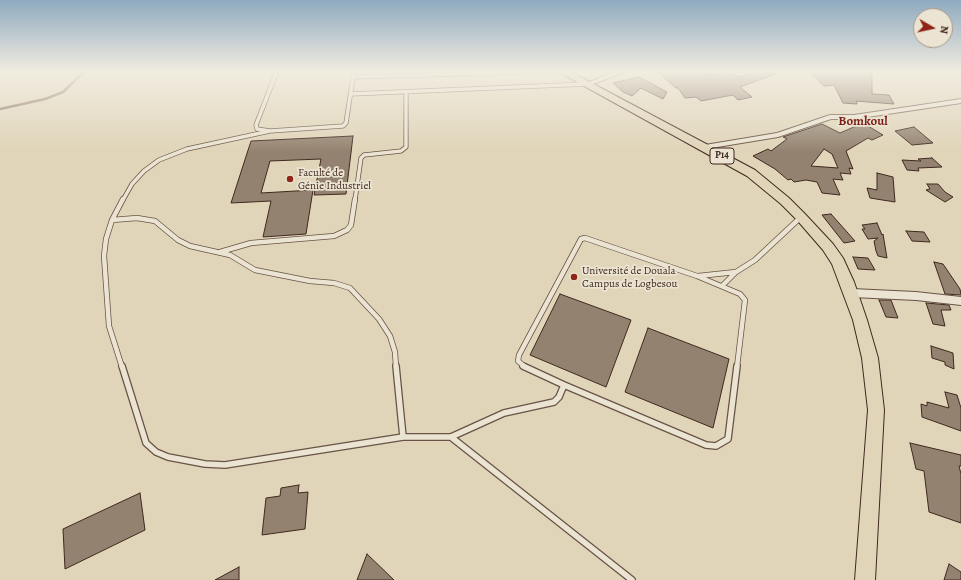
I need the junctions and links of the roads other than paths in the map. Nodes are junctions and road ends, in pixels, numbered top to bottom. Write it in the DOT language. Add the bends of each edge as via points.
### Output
graph roads {
  1 [pos="266,98"];
  2 [pos="350,98"];
  3 [pos="406,98"];
  4 [pos="614,98"];
  5 [pos="961,101"];
  6 [pos="270,131"];
  7 [pos="705,147"];
  8 [pos="801,217"];
  9 [pos="112,220"];
  10 [pos="220,252"];
  11 [pos="736,272"];
  12 [pos="697,276"];
  13 [pos="722,286"];
  14 [pos="852,293"];
  15 [pos="961,301"];
  16 [pos="564,385"];
  17 [pos="451,436"];
  18 [pos="403,437"];
  19 [pos="632,580"];
  20 [pos="865,580"];
  1 -- 6 [label="lane" via="256,125 257,129"];
  2 -- 6 [label="lane" via="346,123 343,126"];
  3 -- 10 [label="lane" via="406,147 402,151 364,155 361,158 351,225 347,230 334,236 251,243"];
  4 -- 7 [label="main road, P14"];
  5 -- 7 [label="street" via="854,117 830,117 778,135"];
  6 -- 9 [label="lane" via="187,149 159,160 132,184"];
  7 -- 8 [label="main road, P14" via="751,173"];
  8 -- 11 [label="lane" via="756,260"];
  8 -- 14 [label="main road, P14" via="828,247"];
  9 -- 10 [label="lane" via="137,218 155,221 178,240 190,246"];
  9 -- 18 [label="lane" via="106,238 104,262 109,326 140,428 146,443 156,452 183,461 225,465"];
  10 -- 18 [label="lane" via="255,270 350,288 379,319 390,336 395,352"];
  11 -- 12 [label="lane"];
  11 -- 13 [label="lane"];
  12 -- 13 [label="lane"];
  12 -- 16 [label="lane" via="589,239 581,239 518,361"];
  13 -- 16 [label="lane" via="740,294 745,300 728,439 716,446 706,445"];
  14 -- 15 [label="street" via="923,296"];
  14 -- 20 [label="main road, P14" via="870,358 876,410"];
  16 -- 17 [label="lane" via="554,402 504,413"];
  17 -- 18 [label="lane"];
  17 -- 19 [label="lane"];
}
